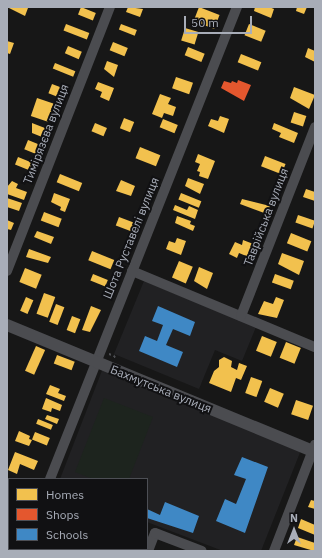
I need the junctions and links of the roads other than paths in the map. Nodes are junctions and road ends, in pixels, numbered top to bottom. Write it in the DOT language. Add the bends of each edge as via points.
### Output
graph roads {
  1 [pos="110,7"];
  2 [pos="237,7"];
  3 [pos="315,127"];
  4 [pos="7,271"];
  5 [pos="132,271"];
  6 [pos="241,316"];
  7 [pos="7,325"];
  8 [pos="315,347"];
  9 [pos="96,362"];
  10 [pos="314,450"];
  11 [pos="50,478"];
  12 [pos="148,551"];
  13 [pos="202,551"];
  14 [pos="274,551"];
  1 -- 4 [label="street, Тимірязєва вулиця"];
  2 -- 5 [label="street, Шота Руставелі вулиця"];
  3 -- 6 [label="street, Таврійська вулиця"];
  5 -- 6 [label="street"];
  5 -- 9 [label="street, Шота Руставелі вулиця"];
  6 -- 8 [label="street"];
  7 -- 9 [label="street, Бахмутська вулиця"];
  9 -- 10 [label="street, Бахмутська вулиця"];
  9 -- 11 [label="street, Шота Руставелі вулиця"];
  10 -- 14 [label="street"];
  12 -- 13 [label="street" via="155,532"];
}
